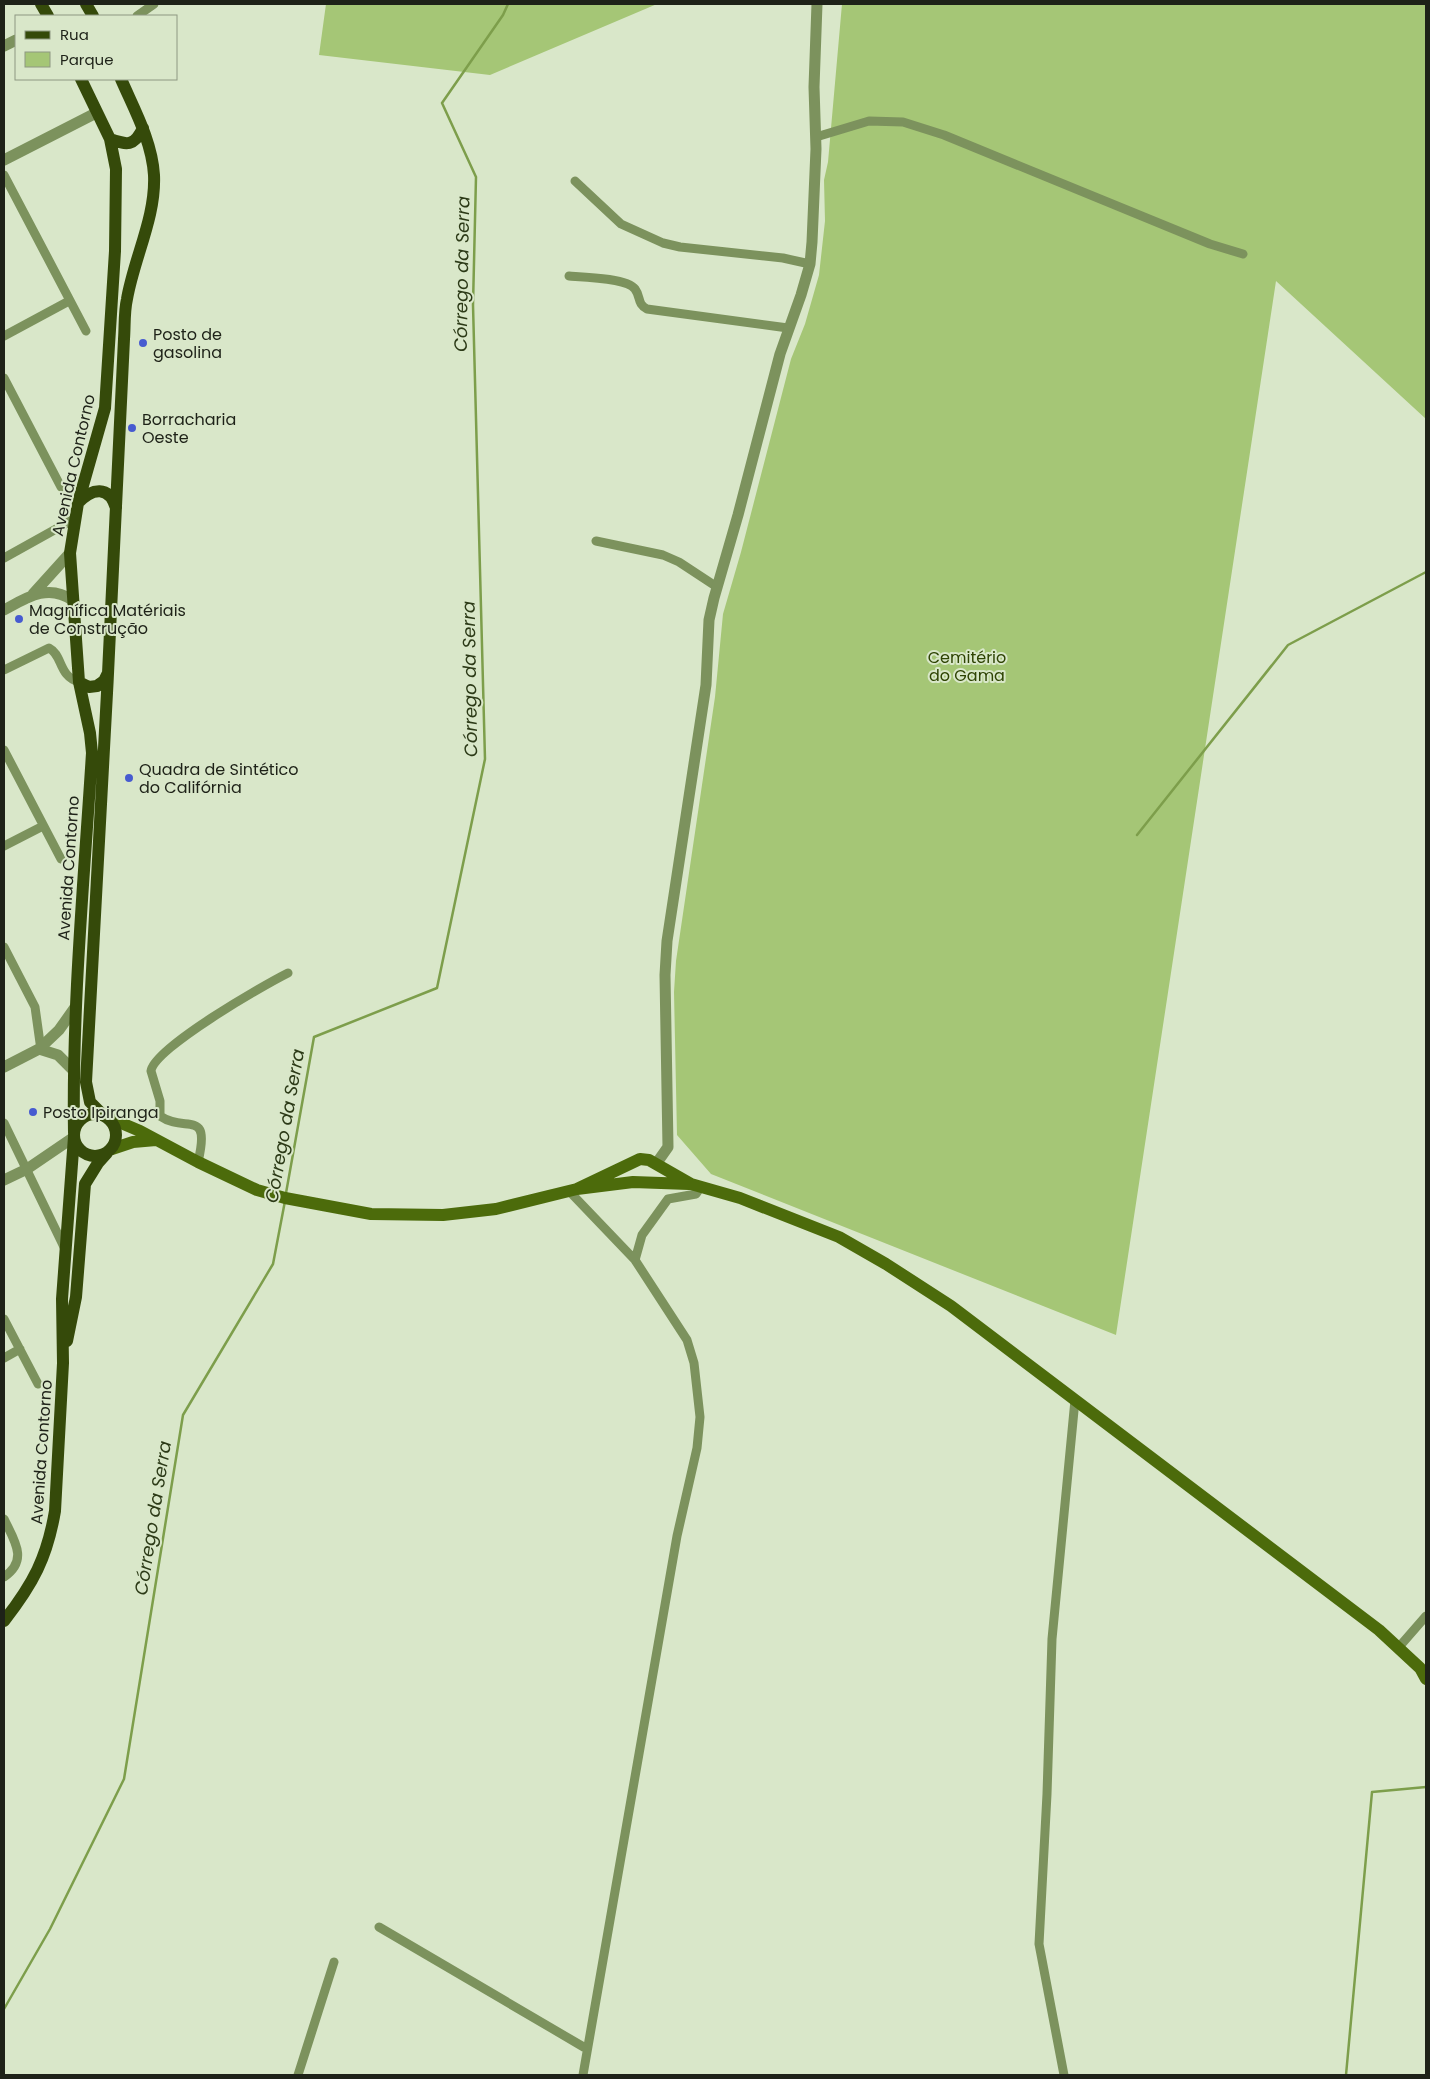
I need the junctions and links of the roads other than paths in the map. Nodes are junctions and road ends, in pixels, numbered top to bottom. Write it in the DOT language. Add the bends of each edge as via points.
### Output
graph roads {
  1 [pos="41,4"];
  2 [pos="86,4"];
  3 [pos="154,4"];
  4 [pos="817,4"];
  5 [pos="47,15"];
  6 [pos="93,15"];
  7 [pos="138,15"];
  8 [pos="81,80"];
  9 [pos="121,80"];
  10 [pos="96,113"];
  11 [pos="143,128"];
  12 [pos="816,137"];
  13 [pos="110,139"];
  14 [pos="4,160"];
  15 [pos="4,175"];
  16 [pos="575,181"];
  17 [pos="1243,254"];
  18 [pos="810,264"];
  19 [pos="569,276"];
  20 [pos="112,281"];
  21 [pos="126,299"];
  22 [pos="69,301"];
  23 [pos="788,328"];
  24 [pos="86,331"];
  25 [pos="4,336"];
  26 [pos="107,368"];
  27 [pos="4,378"];
  28 [pos="122,387"];
  29 [pos="61,487"];
  30 [pos="78,503"];
  31 [pos="117,511"];
  32 [pos="74,519"];
  33 [pos="596,541"];
  34 [pos="70,553"];
  35 [pos="4,557"];
  36 [pos="717,587"];
  37 [pos="32,595"];
  38 [pos="72,600"];
  39 [pos="4,610"];
  40 [pos="4,670"];
  41 [pos="108,673"];
  42 [pos="78,682"];
  43 [pos="5,755"];
  44 [pos="42,826"];
  45 [pos="4,846"];
  46 [pos="61,859"];
  47 [pos="4,947"];
  48 [pos="288,973"];
  49 [pos="76,1006"];
  50 [pos="40,1049"];
  51 [pos="4,1067"];
  52 [pos="73,1070"];
  53 [pos="105,1116"];
  54 [pos="4,1123"];
  55 [pos="74,1135"];
  56 [pos="156,1140"];
  57 [pos="110,1151"];
  58 [pos="198,1162"];
  59 [pos="633,1163"];
  60 [pos="656,1164"];
  61 [pos="27,1169"];
  62 [pos="4,1180"];
  63 [pos="633,1182"];
  64 [pos="648,1183"];
  65 [pos="696,1186"];
  66 [pos="573,1190"];
  67 [pos="66,1251"];
  68 [pos="635,1260"];
  69 [pos="4,1319"];
  70 [pos="20,1349"];
  71 [pos="4,1358"];
  72 [pos="63,1363"];
  73 [pos="38,1384"];
  74 [pos="1075,1400"];
  75 [pos="4,1519"];
  76 [pos="4,1577"];
  77 [pos="1426,1616"];
  78 [pos="4,1621"];
  79 [pos="1399,1647"];
  80 [pos="1426,1679"];
  81 [pos="379,1926"];
  82 [pos="334,1962"];
  83 [pos="587,2049"];
  84 [pos="298,2075"];
  85 [pos="583,2075"];
  86 [pos="1064,2075"];
  1 -- 5 [label="main road"];
  2 -- 6 [label="main road"];
  3 -- 7 [label="street"];
  4 -- 12 [label="street" via="814,62"];
  8 -- 10 [label="main road, Avenida Contorno"];
  9 -- 11 [label="main road, Avenida Contorno"];
  10 -- 13 [label="main road, Avenida Contorno"];
  10 -- 14 [label="street"];
  11 -- 13 [label="main road" via="131,144"];
  11 -- 21 [label="main road, Avenida Contorno" via="153,162 154,191"];
  12 -- 17 [label="street" via="869,121 903,122 944,135 1210,244"];
  12 -- 18 [label="street"];
  13 -- 20 [label="main road, Avenida Contorno" via="116,169"];
  15 -- 22 [label="street"];
  16 -- 18 [label="street" via="621,224 663,244"];
  18 -- 23 [label="street"];
  19 -- 23 [label="street" via="628,285 636,290 642,307 652,310"];
  20 -- 21 [label="main road"];
  20 -- 26 [label="main road, Avenida Contorno"];
  21 -- 28 [label="main road, Avenida Contorno"];
  22 -- 24 [label="street"];
  22 -- 25 [label="street"];
  23 -- 36 [label="street"];
  26 -- 28 [label="main road"];
  26 -- 30 [label="main road, Avenida Contorno" via="105,408"];
  27 -- 29 [label="street"];
  28 -- 31 [label="main road, Avenida Contorno"];
  30 -- 31 [label="main road" via="89,493 101,492 110,495"];
  30 -- 32 [label="main road, Avenida Contorno"];
  31 -- 41 [label="main road, Avenida Contorno"];
  32 -- 34 [label="main road, Avenida Contorno"];
  32 -- 35 [label="street"];
  33 -- 36 [label="street" via="663,555"];
  34 -- 37 [label="street"];
  34 -- 38 [label="main road, Avenida Contorno"];
  36 -- 60 [label="street" via="709,620 706,685 667,941 668,1147"];
  37 -- 38 [label="street" via="48,591"];
  37 -- 39 [label="street"];
  38 -- 42 [label="main road, Avenida Contorno"];
  40 -- 42 [label="street" via="49,648 54,650 64,672"];
  41 -- 42 [label="main road" via="97,686 89,687"];
  41 -- 53 [label="main road, Avenida Contorno" via="86,1082 90,1102"];
  42 -- 49 [label="main road, Avenida Contorno" via="92,753"];
  43 -- 44 [label="street"];
  44 -- 45 [label="street"];
  44 -- 46 [label="street"];
  47 -- 50 [label="street" via="35,1007"];
  48 -- 58 [label="street" via="192,1032 160,1056 152,1067 160,1116 190,1123 201,1132"];
  49 -- 50 [label="street"];
  49 -- 52 [label="main road, Avenida Contorno"];
  50 -- 51 [label="street"];
  50 -- 52 [label="street" via="58,1055"];
  52 -- 55 [label="main road, Avenida Contorno"];
  53 -- 55 [label="main road" via="84,1117"];
  53 -- 56 [label="main road"];
  53 -- 57 [label="main road" via="112,1122 117,1136"];
  54 -- 61 [label="street"];
  55 -- 57 [label="main road" via="78,1149 89,1156"];
  55 -- 61 [label="street"];
  55 -- 67 [label="main road, Avenida Contorno"];
  56 -- 57 [label="main road" via="133,1142"];
  56 -- 58 [label="main road"];
  57 -- 72 [label="main road, Avenida Contorno" via="98,1162 85,1184 76,1297"];
  58 -- 66 [label="main road" via="257,1190 371,1214 442,1215 496,1209"];
  59 -- 60 [label="main road" via="640,1159"];
  59 -- 63 [label="main road" via="628,1171"];
  59 -- 66 [label="main road"];
  60 -- 64 [label="main road" via="655,1175"];
  60 -- 65 [label="main road"];
  61 -- 62 [label="street"];
  61 -- 67 [label="street"];
  63 -- 64 [label="main road"];
  63 -- 66 [label="main road"];
  64 -- 65 [label="main road"];
  65 -- 68 [label="street" via="696,1194 668,1200 642,1235"];
  65 -- 74 [label="main road" via="740,1198 839,1237 951,1306"];
  66 -- 68 [label="street"];
  67 -- 72 [label="main road, Avenida Contorno" via="62,1299"];
  68 -- 83 [label="street" via="688,1340 700,1417 697,1448 676,1545"];
  69 -- 70 [label="street"];
  70 -- 71 [label="street"];
  70 -- 73 [label="street"];
  72 -- 78 [label="main road, Avenida Contorno" via="51,1535 37,1573"];
  74 -- 79 [label="main road"];
  74 -- 86 [label="street" via="1052,1639 1039,1944"];
  75 -- 76 [label="street" via="18,1546 18,1555 14,1568"];
  77 -- 79 [label="street"];
  79 -- 80 [label="main road" via="1420,1668"];
  81 -- 83 [label="street"];
  82 -- 84 [label="street"];
  83 -- 85 [label="street"];
}
